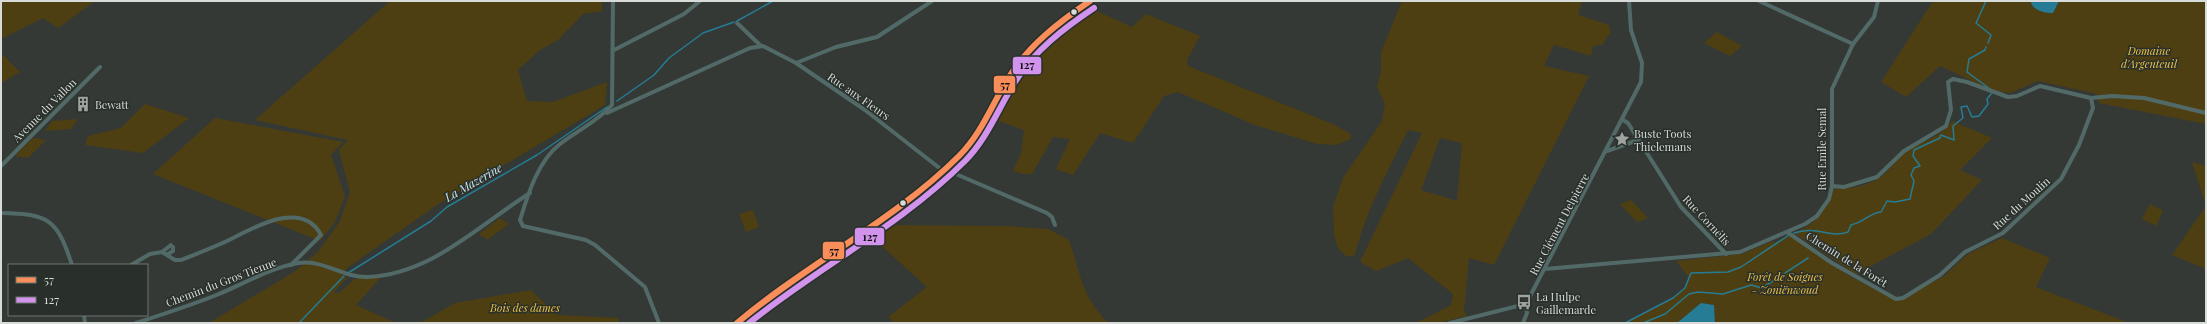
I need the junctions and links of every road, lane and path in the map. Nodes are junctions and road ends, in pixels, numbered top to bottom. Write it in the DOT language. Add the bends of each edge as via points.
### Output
graph roads {
  1 [pos="613,1"];
  2 [pos="700,1"];
  3 [pos="932,1"];
  4 [pos="1090,1"];
  5 [pos="1629,1"];
  6 [pos="1759,1"];
  7 [pos="1878,1"];
  8 [pos="737,23"];
  9 [pos="1853,44"];
  10 [pos="760,45"];
  11 [pos="614,50"];
  12 [pos="796,63"];
  13 [pos="100,67"];
  14 [pos="2091,98"];
  15 [pos="2206,113"];
  16 [pos="603,115"];
  17 [pos="1623,120"];
  18 [pos="1638,140"];
  19 [pos="1607,151"];
  20 [pos="1,166"];
  21 [pos="943,169"];
  22 [pos="1832,186"];
  23 [pos="531,192"];
  24 [pos="1,213"];
  25 [pos="1055,225"];
  26 [pos="1788,232"];
  27 [pos="162,252"];
  28 [pos="168,254"];
  29 [pos="1726,254"];
  30 [pos="72,264"];
  31 [pos="133,264"];
  32 [pos="291,265"];
  33 [pos="1545,269"];
  34 [pos="1899,299"];
  35 [pos="1526,304"];
  36 [pos="136,323"];
  37 [pos="659,323"];
  38 [pos="737,323"];
  39 [pos="1450,323"];
  40 [pos="1523,323"];
  1 -- 11 [label="street"];
  2 -- 11 [label="street" via="684,14"];
  3 -- 12 [label="street" via="876,37 836,47"];
  4 -- 21 [label="main road" via="1052,28 1023,56 975,138"];
  5 -- 17 [label="street, Rue Clément Delpierre" via="1631,30 1640,54 1642,73 1639,88"];
  6 -- 9 [label="street"];
  7 -- 9 [label="street, Rue Emile Semal" via="1871,21"];
  8 -- 10 [label="street, Rue aux Fleurs"];
  9 -- 22 [label="street, Rue Emile Semal" via="1832,89"];
  10 -- 12 [label="street, Rue aux Fleurs"];
  10 -- 16 [label="street"];
  11 -- 16 [label="street" via="613,101"];
  12 -- 21 [label="street, Rue aux Fleurs" via="865,110"];
  13 -- 20 [label="street, Avenue du Vallon"];
  14 -- 15 [label="street" via="2144,98"];
  14 -- 22 [label="street" via="2040,86 2007,97 1965,81 1953,80 1948,82 1951,111 1946,126 1904,151 1877,177 1844,187"];
  14 -- 34 [label="street, Rue du Moulin" via="2093,108 2079,145 2061,179 2003,233 1965,252 1940,275"];
  16 -- 23 [label="street" via="548,155"];
  17 -- 18 [label="street, Rue Cornélis" via="1628,123"];
  17 -- 19 [label="street, Rue Clément Delpierre"];
  18 -- 19 [label="street"];
  18 -- 29 [label="street, Rue Cornélis" via="1681,207"];
  19 -- 33 [label="street, Rue Clément Delpierre"];
  21 -- 25 [label="street, Rue aux Fleurs" via="1047,214 1052,217"];
  21 -- 38 [label="main road"];
  22 -- 26 [label="street, Rue Emile Semal" via="1829,199 1817,216"];
  23 -- 32 [label="street, Chemin du Gros Tienne" via="435,257 405,270 354,276 322,263"];
  23 -- 37 [label="street" via="520,220 523,226 586,240 595,245 645,286"];
  24 -- 30 [label="street" via="35,214 51,221 62,237"];
  26 -- 29 [label="street, Rue Emile Semal" via="1749,250"];
  26 -- 34 [label="street, Chemin de la Forêt" via="1856,277"];
  27 -- 28 [label="street, Chemin du Gros Tienne"];
  27 -- 28 [label="street" via="172,246 173,251"];
  27 -- 31 [label="street" via="150,254"];
  28 -- 32 [label="street, Chemin du Gros Tienne" via="175,260 181,260 270,221 294,218 307,222 319,231 320,235"];
  29 -- 33 [label="street, Rue Emile Semal"];
  32 -- 36 [label="street, Chemin du Gros Tienne" via="204,300"];
  33 -- 35 [label="street, Rue Clément Delpierre"];
  35 -- 39 [label="street"];
  35 -- 40 [label="street, Rue Clément Delpierre" via="1527,313"];
}
